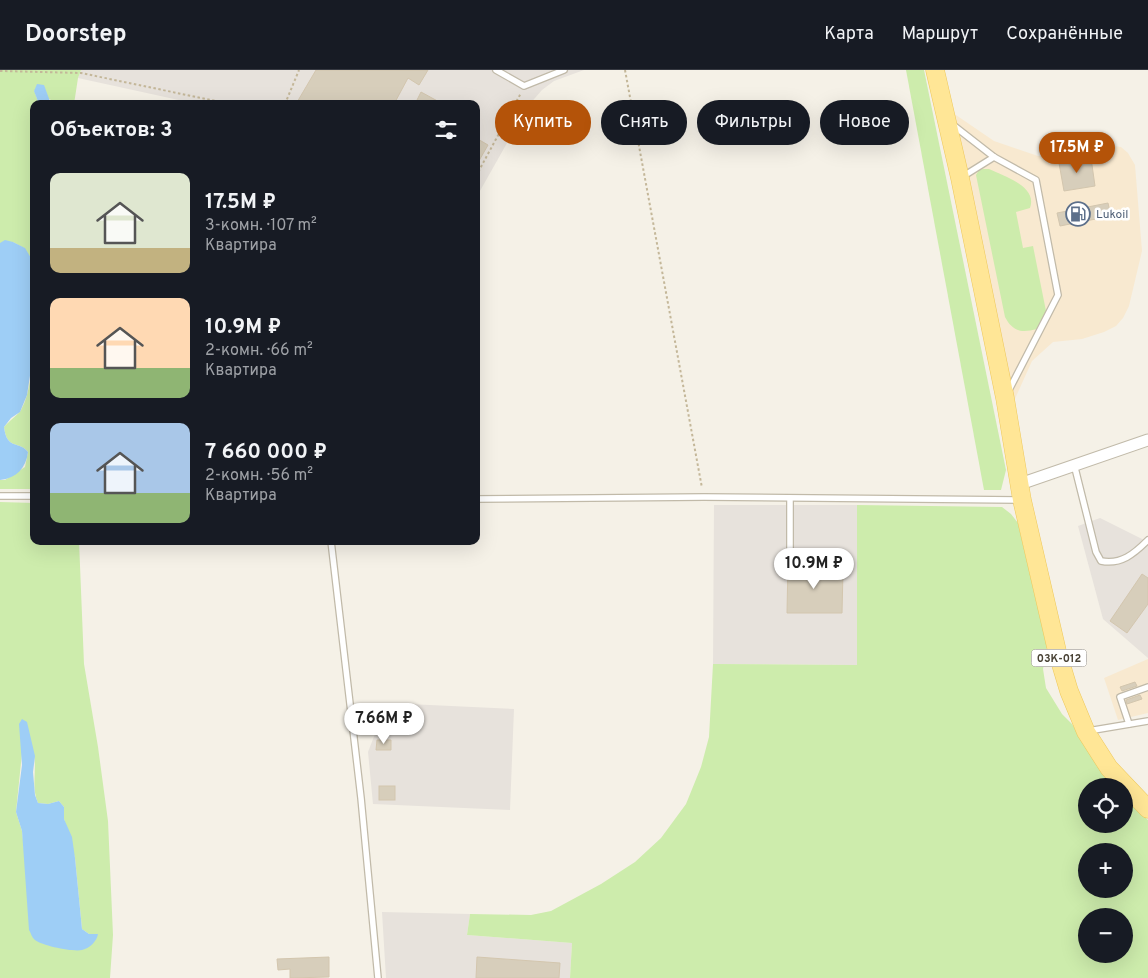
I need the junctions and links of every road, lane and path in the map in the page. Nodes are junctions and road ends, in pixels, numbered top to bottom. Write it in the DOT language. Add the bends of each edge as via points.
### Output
graph roads {
  1 [pos="300,70"];
  2 [pos="496,70"];
  3 [pos="564,70"];
  4 [pos="625,70"];
  5 [pos="935,70"];
  6 [pos="0,72"];
  7 [pos="524,86"];
  8 [pos="211,100"];
  9 [pos="287,100"];
  10 [pos="946,119"];
  11 [pos="994,157"];
  12 [pos="480,168"];
  13 [pos="960,178"];
  14 [pos="1005,398"];
  15 [pos="1148,440"];
  16 [pos="1074,464"];
  17 [pos="1021,492"];
  18 [pos="0,496"];
  19 [pos="30,496"];
  20 [pos="704,497"];
  21 [pos="790,498"];
  22 [pos="480,499"];
  23 [pos="1148,540"];
  24 [pos="331,545"];
  25 [pos="790,550"];
  26 [pos="1148,688"];
  27 [pos="1148,721"];
  28 [pos="1129,724"];
  29 [pos="1086,732"];
  30 [pos="1148,809"];
  31 [pos="378,978"];
  1 -- 9 [label="path"];
  2 -- 7 [label="lane"];
  3 -- 7 [label="lane"];
  4 -- 20 [label="path"];
  5 -- 10 [label="main road, 03К-012"];
  6 -- 8 [label="path" via="81,73"];
  7 -- 12 [label="path"];
  10 -- 11 [label="lane"];
  10 -- 13 [label="main road, 03К-012"];
  11 -- 13 [label="lane"];
  11 -- 14 [label="lane" via="1036,180 1058,295"];
  13 -- 14 [label="main road, 03К-012"];
  14 -- 17 [label="main road, 03К-012"];
  15 -- 16 [label="street"];
  16 -- 17 [label="street"];
  16 -- 23 [label="lane" via="1101,561 1119,562"];
  17 -- 21 [label="lane"];
  17 -- 29 [label="main road, 03К-012" via="1056,651"];
  18 -- 19 [label="lane"];
  20 -- 21 [label="lane"];
  20 -- 22 [label="lane"];
  21 -- 25 [label="lane"];
  24 -- 31 [label="lane"];
  26 -- 28 [label="lane" via="1120,697"];
  27 -- 28 [label="lane"];
  28 -- 29 [label="lane"];
  29 -- 30 [label="main road, 03К-012" via="1109,768"];
}
